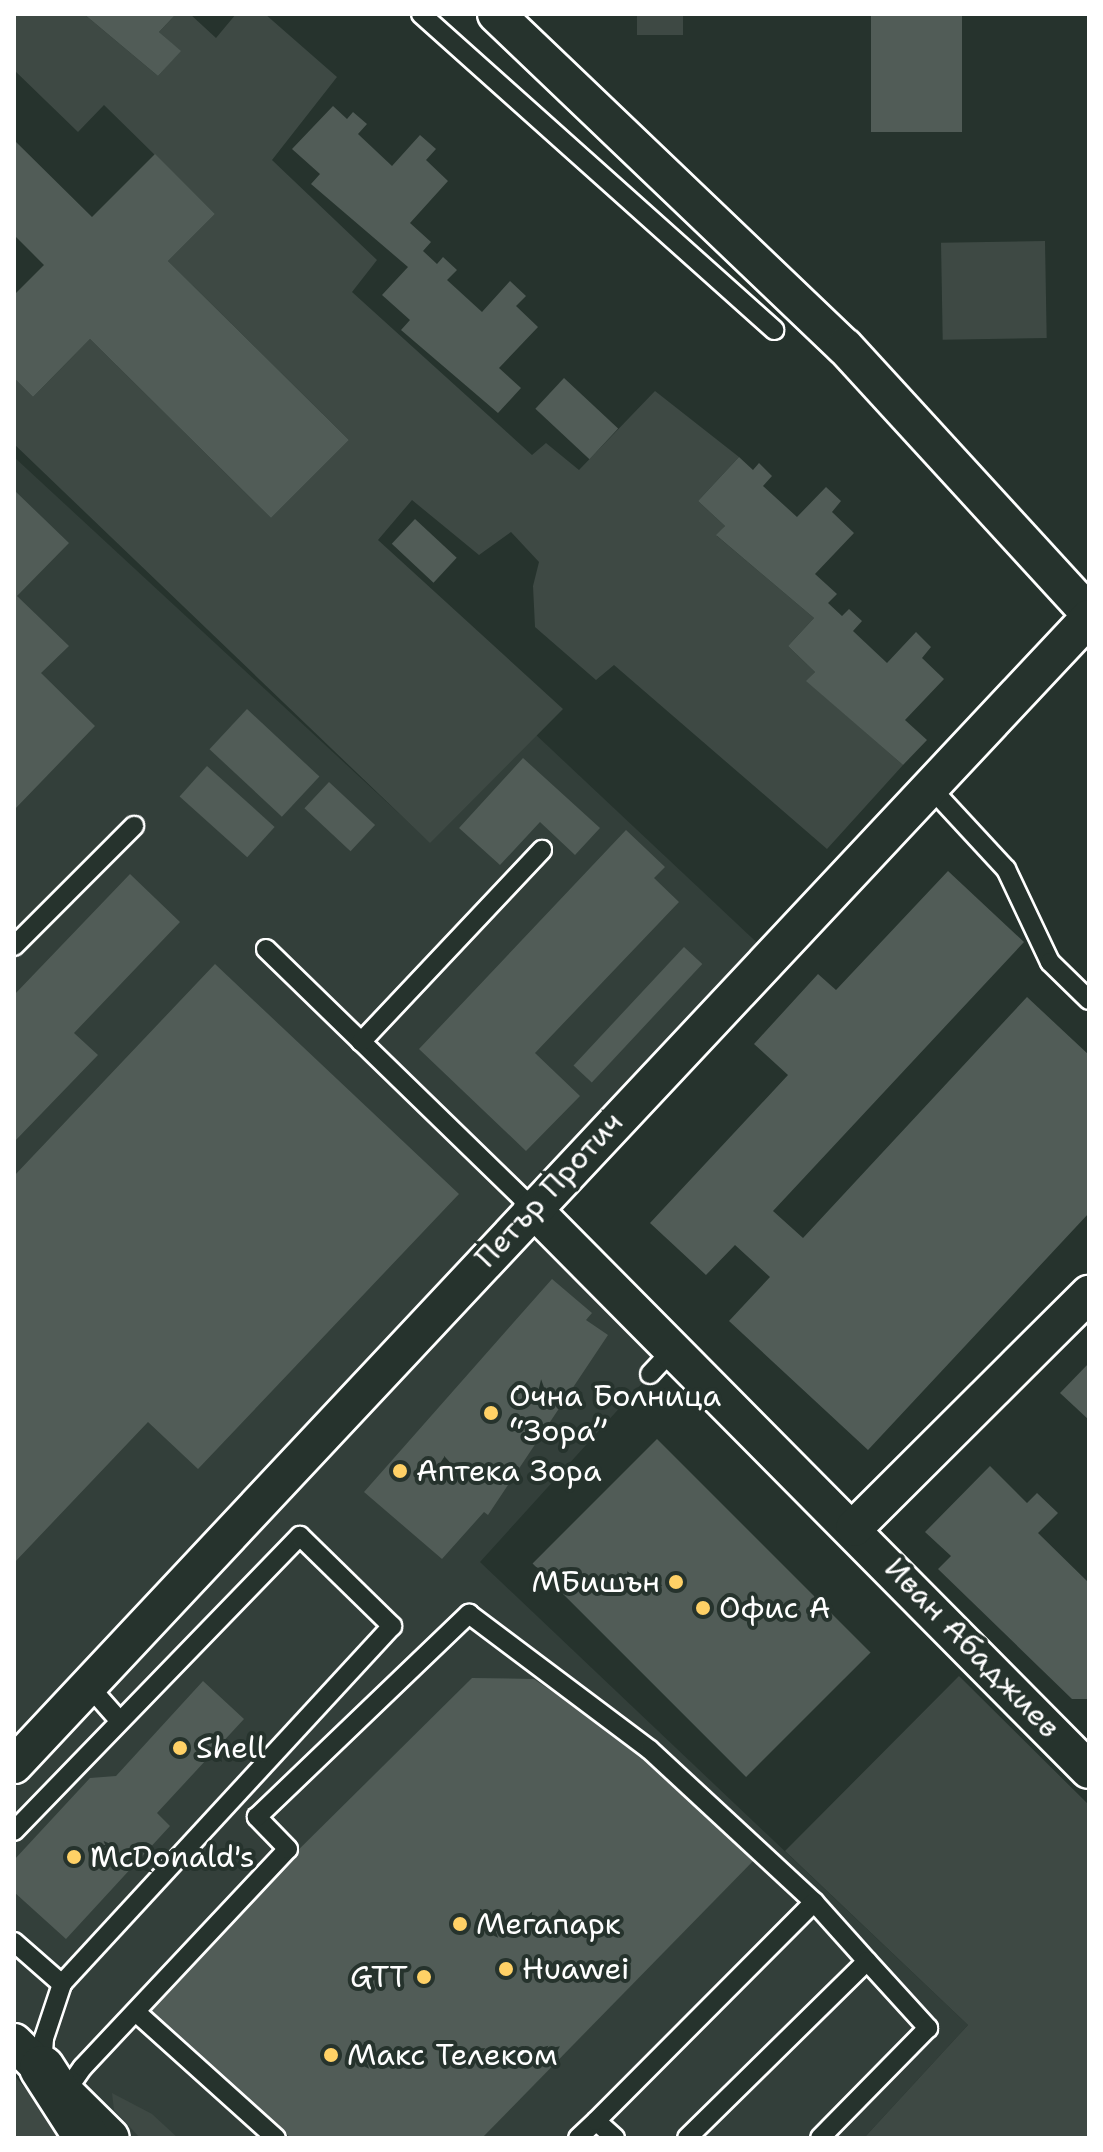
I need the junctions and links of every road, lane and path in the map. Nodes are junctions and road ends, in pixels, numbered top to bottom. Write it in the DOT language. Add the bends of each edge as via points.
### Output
graph roads {
  1 [pos="421,14"];
  2 [pos="496,14"];
  3 [pos="774,330"];
  4 [pos="1089,616"];
  5 [pos="930,787"];
  6 [pos="134,826"];
  7 [pos="542,850"];
  8 [pos="14,946"];
  9 [pos="266,949"];
  10 [pos="1089,1000"];
  11 [pos="361,1042"];
  12 [pos="532,1208"];
  13 [pos="1089,1294"];
  14 [pos="854,1528"];
  15 [pos="88,1685"];
  16 [pos="119,1720"];
  17 [pos="14,1765"];
  18 [pos="1089,1770"];
  19 [pos="14,1831"];
  20 [pos="814,1902"];
  21 [pos="14,1942"];
  22 [pos="867,1961"];
  23 [pos="62,1984"];
  24 [pos="137,2013"];
  25 [pos="41,2067"];
  26 [pos="596,2121"];
  27 [pos="87,2138"];
  28 [pos="111,2138"];
  29 [pos="276,2138"];
  30 [pos="578,2138"];
  31 [pos="615,2138"];
  32 [pos="687,2138"];
  33 [pos="820,2138"];
  1 -- 3 [label="lane"];
  2 -- 4 [label="street" via="845,347"];
  4 -- 5 [label="street, Петър Протич"];
  5 -- 10 [label="lane" via="1006,869 1050,962"];
  5 -- 12 [label="street, Петър Протич"];
  6 -- 8 [label="lane"];
  7 -- 11 [label="lane"];
  9 -- 11 [label="lane"];
  11 -- 12 [label="lane"];
  12 -- 14 [label="street, Иван Абаджиев" via="662,1361"];
  12 -- 15 [label="street, Петър Протич"];
  13 -- 14 [label="street"];
  14 -- 18 [label="street, Иван Абаджиев" via="953,1643"];
  15 -- 16 [label="lane"];
  15 -- 17 [label="street, Петър Протич"];
  16 -- 19 [label="lane"];
  16 -- 23 [label="lane" via="300,1536 392,1626"];
  20 -- 22 [label="lane"];
  20 -- 24 [label="lane" via="650,1750 469,1614 257,1817 288,1849"];
  20 -- 26 [label="lane"];
  21 -- 23 [label="lane"];
  22 -- 32 [label="lane"];
  22 -- 33 [label="lane" via="928,2028"];
  23 -- 25 [label="lane" via="44,2038"];
  24 -- 25 [label="lane"];
  24 -- 29 [label="lane"];
  25 -- 27 [label="highway"];
  25 -- 28 [label="street"];
  26 -- 30 [label="lane"];
  26 -- 31 [label="lane"];
}
